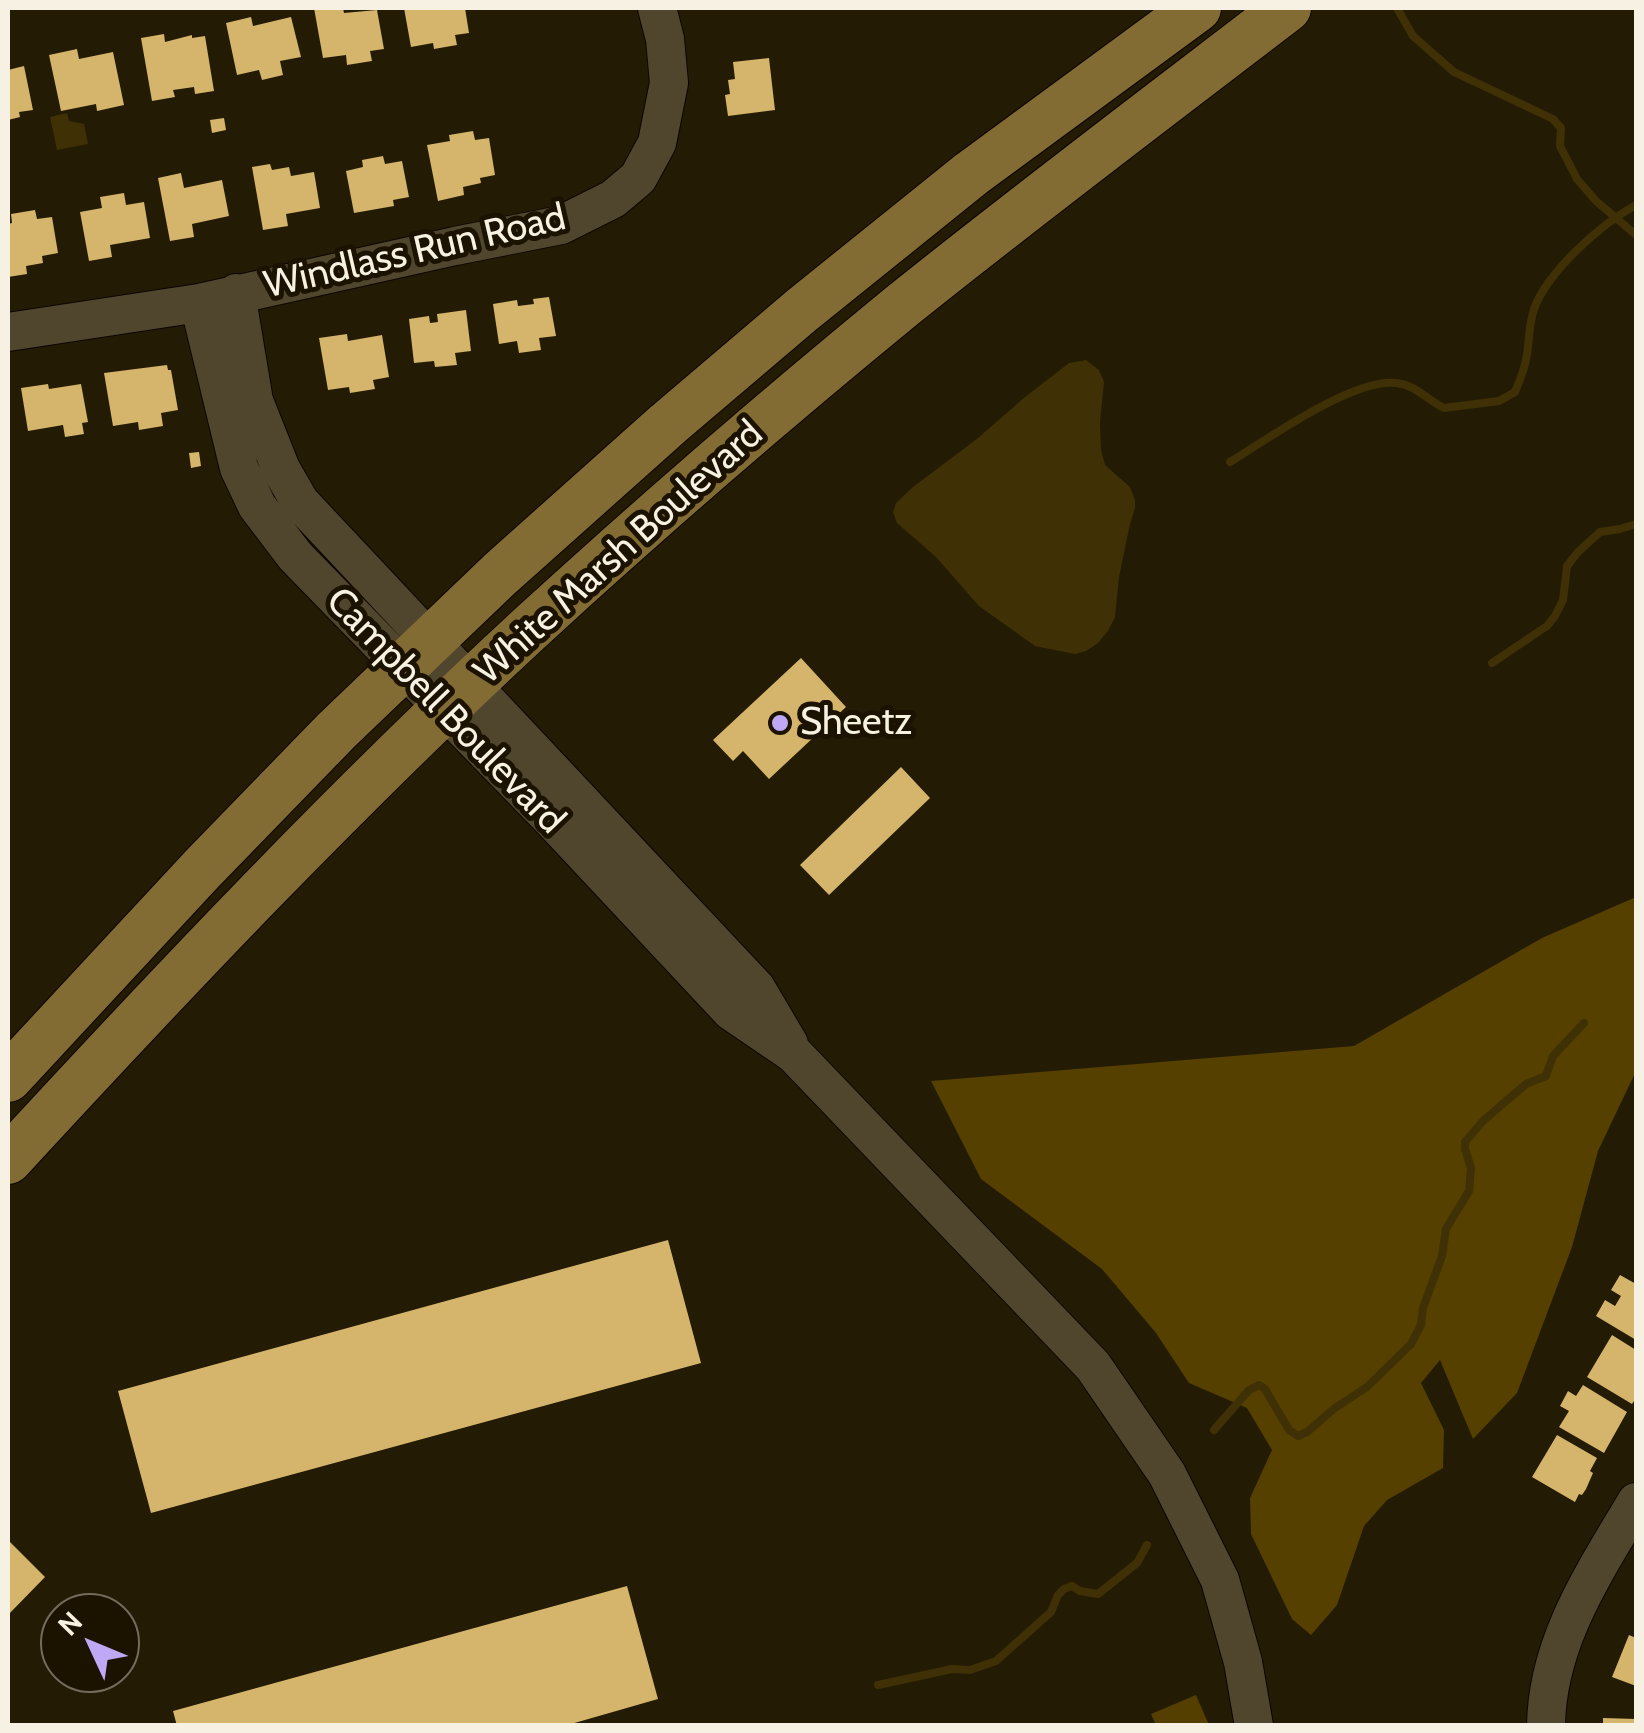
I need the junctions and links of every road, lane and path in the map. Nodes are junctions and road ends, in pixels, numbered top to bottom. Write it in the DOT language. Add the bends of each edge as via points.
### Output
graph roads {
  1 [pos="658,8"];
  2 [pos="1287,8"];
  3 [pos="1182,19"];
  4 [pos="236,293"];
  5 [pos="198,303"];
  6 [pos="8,332"];
  7 [pos="442,675"];
  8 [pos="8,1078"];
  9 [pos="8,1160"];
  10 [pos="1636,1502"];
  11 [pos="1254,1726"];
  12 [pos="1546,1726"];
  1 -- 4 [label="street, Windlass Run Road" via="669,83 657,142 638,178 613,199 562,225"];
  2 -- 7 [label="main road, White Marsh Boulevard" via="902,306 673,500"];
  3 -- 7 [label="main road" via="1092,108 655,477"];
  4 -- 5 [label="street, Windlass Run Road"];
  4 -- 7 [label="street, Campbell Boulevard" via="254,401 291,486"];
  5 -- 6 [label="street, Windlass Run Road"];
  5 -- 7 [label="street, Campbell Boulevard" via="239,468 257,506 296,556"];
  7 -- 8 [label="main road, White Marsh Boulevard" via="336,731"];
  7 -- 9 [label="main road, White Marsh Boulevard"];
  7 -- 11 [label="street, Campbell Boulevard" via="732,1011 794,1054 1093,1366 1167,1474 1220,1580"];
  10 -- 12 [label="street" via="1569,1620 1554,1663"];
}
